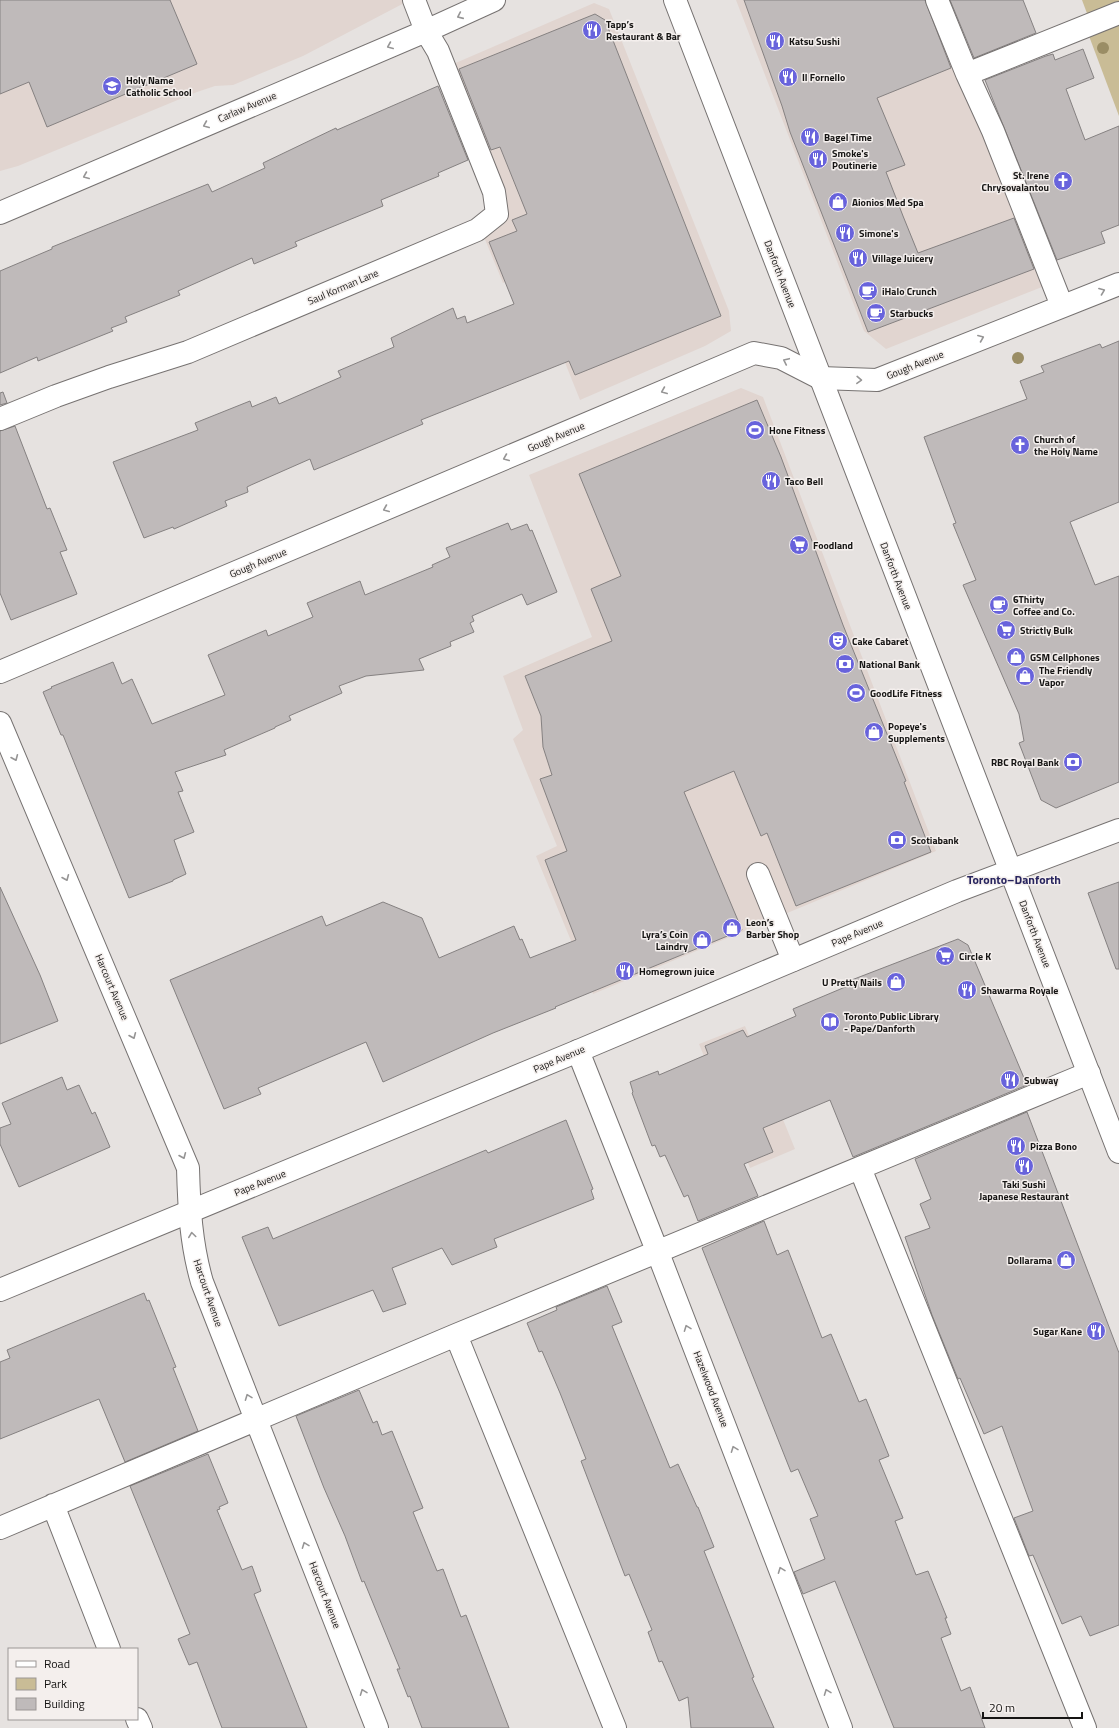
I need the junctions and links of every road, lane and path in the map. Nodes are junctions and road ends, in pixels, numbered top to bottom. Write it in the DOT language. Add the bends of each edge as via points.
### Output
graph roads {
  1 [pos="414,0"];
  2 [pos="494,0"];
  3 [pos="675,0"];
  4 [pos="937,0"];
  5 [pos="1119,13"];
  6 [pos="426,31"];
  7 [pos="966,74"];
  8 [pos="0,213"];
  9 [pos="1119,284"];
  10 [pos="1062,306"];
  11 [pos="820,378"];
  12 [pos="0,419"];
  13 [pos="0,672"];
  14 [pos="0,723"];
  15 [pos="1119,830"];
  16 [pos="1010,872"];
  17 [pos="758,874"];
  18 [pos="793,960"];
  19 [pos="578,1051"];
  20 [pos="1089,1073"];
  21 [pos="1119,1152"];
  22 [pos="860,1168"];
  23 [pos="189,1212"];
  24 [pos="658,1253"];
  25 [pos="0,1290"];
  26 [pos="456,1335"];
  27 [pos="256,1420"];
  28 [pos="53,1505"];
  29 [pos="0,1528"];
  30 [pos="109,1648"];
  31 [pos="377,1728"];
  32 [pos="615,1728"];
  33 [pos="841,1728"];
  34 [pos="1085,1728"];
  1 -- 6 [label="street"];
  2 -- 6 [label="street, Carlaw Avenue, one-way"];
  3 -- 11 [label="street, Danforth Avenue"];
  4 -- 7 [label="street"];
  5 -- 7 [label="street"];
  6 -- 8 [label="street, Carlaw Avenue, one-way"];
  6 -- 12 [label="street, Saul Korman Lane" via="438,50 494,192 497,214 477,230 188,352 109,377"];
  7 -- 10 [label="street" via="993,131"];
  10 -- 9 [label="street, Gough Avenue, one-way"];
  11 -- 10 [label="street, Gough Avenue, one-way" via="877,380"];
  11 -- 13 [label="street, Gough Avenue, one-way" via="781,358 754,353"];
  11 -- 16 [label="street, Danforth Avenue"];
  14 -- 23 [label="street, Harcourt Avenue, one-way" via="188,1168"];
  15 -- 16 [label="street, Pape Avenue"];
  16 -- 18 [label="street, Pape Avenue" via="957,891"];
  16 -- 20 [label="street, Danforth Avenue"];
  17 -- 18 [label="street"];
  18 -- 19 [label="street, Pape Avenue"];
  19 -- 23 [label="street, Pape Avenue"];
  19 -- 24 [label="street, Hazelwood Avenue"];
  20 -- 21 [label="street, Danforth Avenue"];
  20 -- 22 [label="street"];
  22 -- 24 [label="street"];
  22 -- 34 [label="street"];
  23 -- 25 [label="street, Pape Avenue"];
  27 -- 23 [label="street, Harcourt Avenue, one-way" via="202,1282"];
  24 -- 26 [label="street"];
  33 -- 24 [label="street, Hazelwood Avenue, one-way"];
  26 -- 27 [label="street"];
  26 -- 32 [label="street"];
  27 -- 28 [label="street"];
  31 -- 27 [label="street, Harcourt Avenue, one-way"];
  28 -- 29 [label="street"];
  28 -- 30 [label="street"];
}
